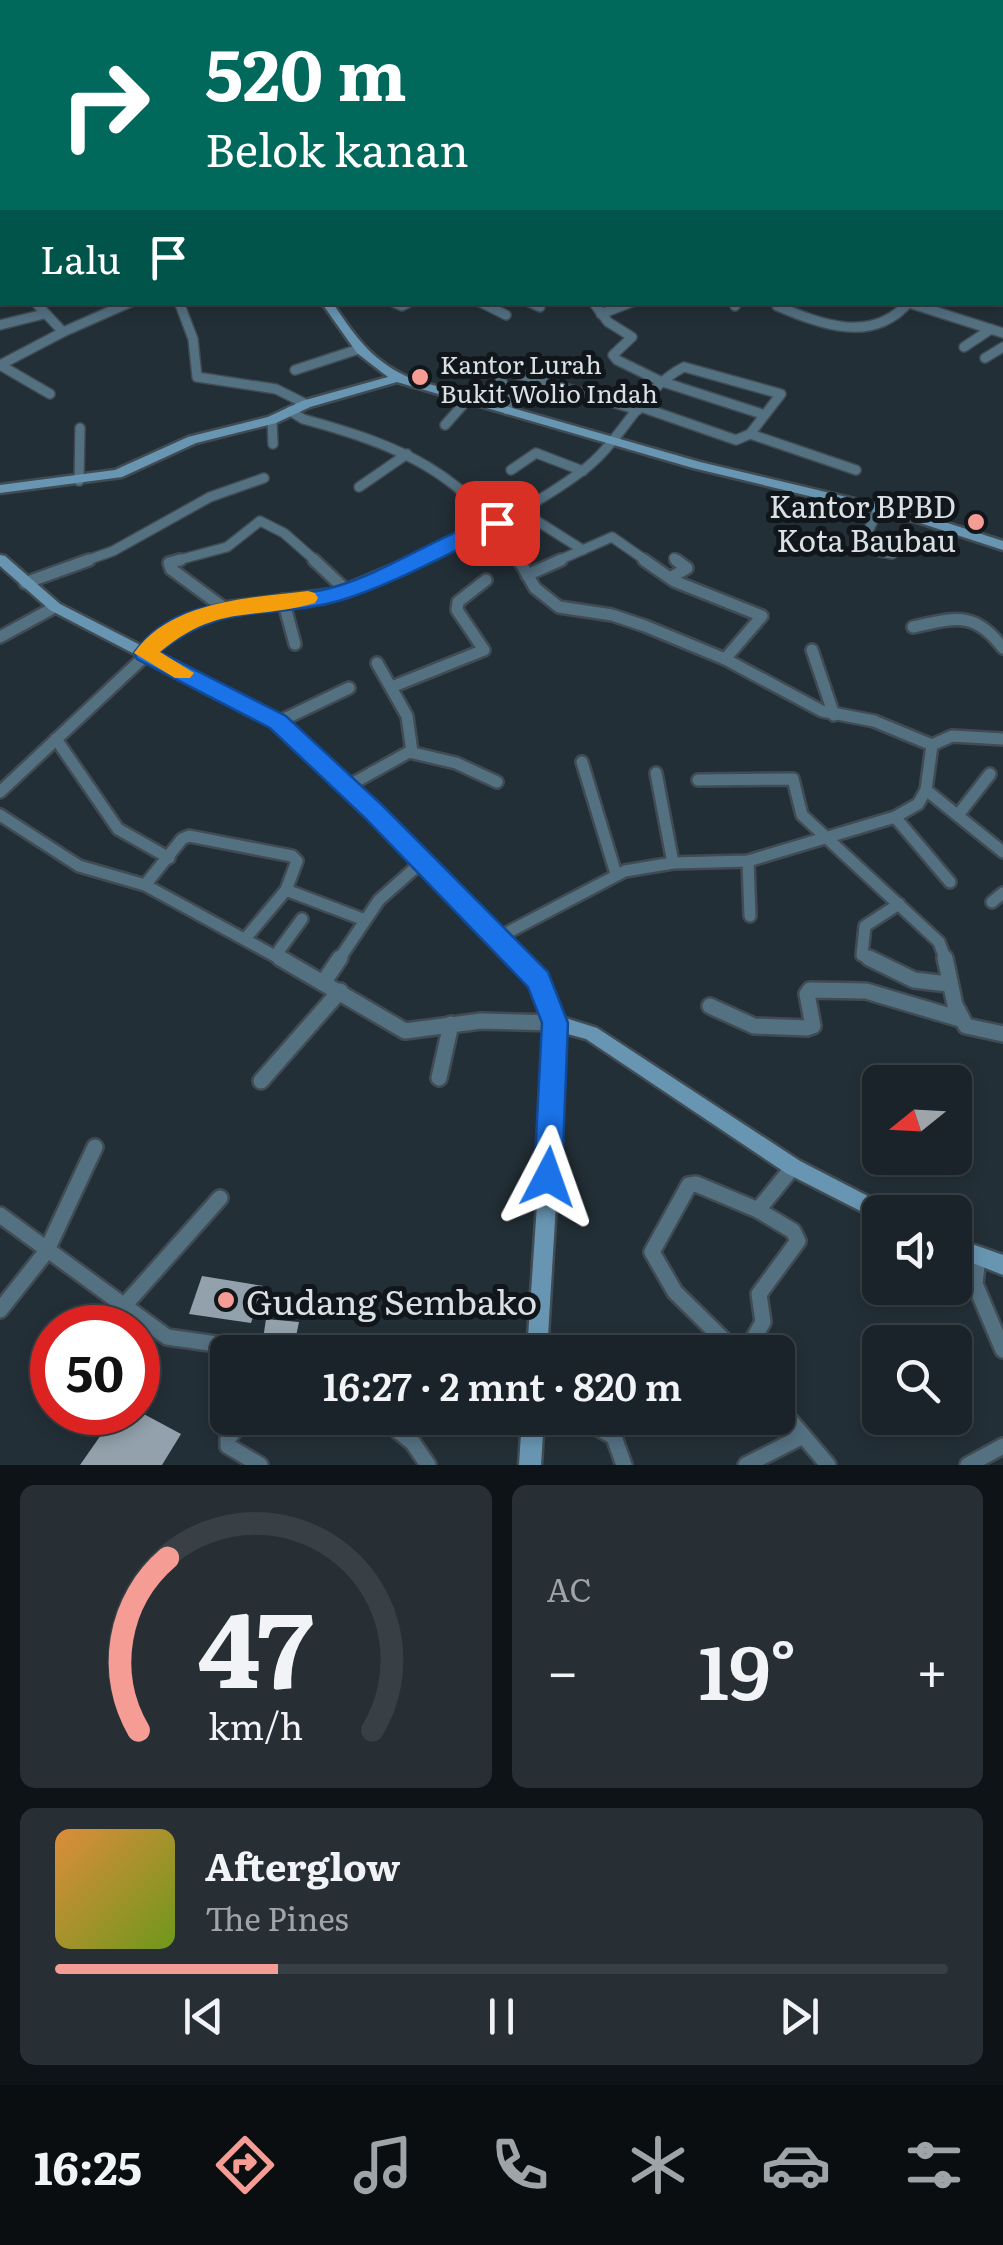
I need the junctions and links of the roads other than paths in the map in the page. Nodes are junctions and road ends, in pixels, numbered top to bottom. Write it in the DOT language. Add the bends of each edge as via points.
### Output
graph roads {
  1 [pos="37,305"];
  2 [pos="124,305"];
  3 [pos="181,305"];
  4 [pos="328,305"];
  5 [pos="486,305"];
  6 [pos="534,305"];
  7 [pos="595,305"];
  8 [pos="624,305"];
  9 [pos="778,305"];
  10 [pos="781,305"];
  11 [pos="904,305"];
  12 [pos="913,305"];
  13 [pos="950,305"];
  14 [pos="540,308"];
  15 [pos="939,313"];
  16 [pos="44,314"];
  17 [pos="601,314"];
  18 [pos="767,314"];
  19 [pos="506,315"];
  20 [pos="0,325"];
  21 [pos="991,329"];
  22 [pos="63,332"];
  23 [pos="1003,333"];
  24 [pos="964,347"];
  25 [pos="1003,347"];
  26 [pos="356,350"];
  27 [pos="985,358"];
  28 [pos="0,365"];
  29 [pos="295,370"];
  30 [pos="397,378"];
  31 [pos="660,382"];
  32 [pos="50,394"];
  33 [pos="468,399"];
  34 [pos="306,404"];
  35 [pos="639,409"];
  36 [pos="507,410"];
  37 [pos="290,411"];
  38 [pos="762,414"];
  39 [pos="272,420"];
  40 [pos="445,425"];
  41 [pos="80,428"];
  42 [pos="750,434"];
  43 [pos="615,441"];
  44 [pos="273,444"];
  45 [pos="407,454"];
  46 [pos="511,470"];
  47 [pos="856,470"];
  48 [pos="583,471"];
  49 [pos="264,478"];
  50 [pos="79,482"];
  51 [pos="358,487"];
  52 [pos="0,488"];
  53 [pos="878,509"];
  54 [pos="521,511"];
  55 [pos="497,523"];
  56 [pos="1003,546"];
  57 [pos="583,550"];
  58 [pos="892,554"];
  59 [pos="674,558"];
  60 [pos="0,559"];
  61 [pos="527,575"];
  62 [pos="670,578"];
  63 [pos="486,580"];
  64 [pos="25,583"];
  65 [pos="346,591"];
  66 [pos="284,600"];
  67 [pos="55,608"];
  68 [pos="224,608"];
  69 [pos="913,627"];
  70 [pos="0,637"];
  71 [pos="295,644"];
  72 [pos="1003,648"];
  73 [pos="812,650"];
  74 [pos="144,653"];
  75 [pos="725,659"];
  76 [pos="377,662"];
  77 [pos="394,686"];
  78 [pos="349,688"];
  79 [pos="834,715"];
  80 [pos="278,722"];
  81 [pos="56,739"];
  82 [pos="1003,739"];
  83 [pos="932,745"];
  84 [pos="412,752"];
  85 [pos="582,762"];
  86 [pos="656,773"];
  87 [pos="990,774"];
  88 [pos="698,780"];
  89 [pos="497,782"];
  90 [pos="348,786"];
  91 [pos="926,790"];
  92 [pos="0,792"];
  93 [pos="958,815"];
  94 [pos="0,816"];
  95 [pos="895,817"];
  96 [pos="828,839"];
  97 [pos="1003,852"];
  98 [pos="169,858"];
  99 [pos="424,861"];
  100 [pos="748,861"];
  101 [pos="673,863"];
  102 [pos="616,874"];
  103 [pos="950,882"];
  104 [pos="145,884"];
  105 [pos="286,890"];
  106 [pos="899,904"];
  107 [pos="750,916"];
  108 [pos="302,919"];
  109 [pos="365,920"];
  110 [pos="498,938"];
  111 [pos="245,939"];
  112 [pos="275,956"];
  113 [pos="323,983"];
  114 [pos="948,984"];
  115 [pos="340,992"];
  116 [pos="710,1006"];
  117 [pos="960,1019"];
  118 [pos="555,1023"];
  119 [pos="451,1024"];
  120 [pos="1003,1034"];
  121 [pos="439,1078"];
  122 [pos="261,1081"];
  123 [pos="95,1147"];
  124 [pos="793,1166"];
  125 [pos="220,1198"];
  126 [pos="862,1202"];
  127 [pos="758,1210"];
  128 [pos="0,1215"];
  129 [pos="46,1252"];
  130 [pos="972,1254"];
  131 [pos="978,1257"];
  132 [pos="1003,1265"];
  133 [pos="122,1305"];
  134 [pos="124,1305"];
  135 [pos="0,1310"];
  136 [pos="160,1332"];
  137 [pos="538,1335"];
  138 [pos="719,1335"];
  139 [pos="756,1335"];
  140 [pos="210,1343"];
  141 [pos="1003,1350"];
  142 [pos="795,1426"];
  143 [pos="231,1435"];
  144 [pos="404,1435"];
  145 [pos="531,1435"];
  146 [pos="612,1435"];
  147 [pos="803,1436"];
  148 [pos="1003,1446"];
  149 [pos="260,1465"];
  150 [pos="428,1465"];
  151 [pos="530,1465"];
  152 [pos="624,1465"];
  153 [pos="746,1465"];
  154 [pos="828,1465"];
  155 [pos="968,1465"];
  1 -- 16 [label="street"];
  2 -- 22 [label="street"];
  3 -- 34 [label="street" via="197,377 276,389"];
  4 -- 26 [label="street"];
  5 -- 19 [label="street"];
  6 -- 14 [label="street"];
  7 -- 17 [label="street"];
  8 -- 17 [label="street"];
  9 -- 18 [label="street"];
  10 -- 11 [label="street" via="855,330"];
  12 -- 15 [label="street"];
  13 -- 15 [label="street"];
  15 -- 21 [label="street"];
  16 -- 20 [label="street"];
  16 -- 22 [label="street"];
  17 -- 31 [label="street" via="633,338 614,358"];
  21 -- 23 [label="street"];
  21 -- 24 [label="street"];
  22 -- 28 [label="street"];
  25 -- 27 [label="street"];
  26 -- 29 [label="street"];
  26 -- 30 [label="street"];
  28 -- 32 [label="street"];
  30 -- 33 [label="street"];
  30 -- 34 [label="street"];
  31 -- 35 [label="street"];
  31 -- 38 [label="street"];
  31 -- 38 [label="street" via="686,366 780,392"];
  33 -- 36 [label="street"];
  33 -- 40 [label="street"];
  34 -- 37 [label="street"];
  35 -- 36 [label="street" via="508,371 500,378"];
  35 -- 42 [label="street" via="734,440"];
  35 -- 43 [label="street"];
  36 -- 43 [label="street"];
  37 -- 39 [label="street"];
  37 -- 45 [label="street"];
  38 -- 42 [label="street"];
  39 -- 44 [label="street"];
  39 -- 50 [label="street" via="192,440 121,473"];
  41 -- 50 [label="street"];
  42 -- 47 [label="street"];
  43 -- 48 [label="street"];
  43 -- 53 [label="street"];
  45 -- 51 [label="street"];
  45 -- 55 [label="street" via="447,478"];
  46 -- 48 [label="street" via="536,453"];
  48 -- 54 [label="street"];
  49 -- 64 [label="street" via="210,497 114,551"];
  50 -- 52 [label="street"];
  53 -- 56 [label="street"];
  53 -- 58 [label="street" via="864,541"];
  54 -- 55 [label="street"];
  54 -- 57 [label="street"];
  55 -- 61 [label="street"];
  55 -- 65 [label="street"];
  57 -- 61 [label="street"];
  57 -- 62 [label="street" via="612,536"];
  59 -- 62 [label="street" via="687,568"];
  60 -- 64 [label="street"];
  61 -- 75 [label="street" via="559,607 623,619"];
  62 -- 75 [label="street" via="762,616"];
  63 -- 77 [label="street" via="458,602 484,650"];
  64 -- 67 [label="street"];
  65 -- 66 [label="street"];
  65 -- 68 [label="street" via="260,521 228,547 169,563"];
  66 -- 68 [label="street"];
  66 -- 71 [label="street"];
  67 -- 70 [label="street"];
  67 -- 74 [label="street"];
  68 -- 74 [label="street" via="175,628"];
  69 -- 72 [label="street" via="974,618"];
  73 -- 79 [label="street"];
  74 -- 80 [label="street"];
  74 -- 81 [label="street"];
  75 -- 79 [label="street"];
  76 -- 77 [label="street"];
  77 -- 84 [label="street"];
  78 -- 80 [label="street"];
  79 -- 83 [label="street" via="874,721"];
  80 -- 90 [label="street"];
  81 -- 92 [label="street"];
  81 -- 98 [label="street" via="120,832"];
  82 -- 83 [label="street" via="952,736"];
  83 -- 91 [label="street"];
  84 -- 89 [label="street"];
  84 -- 90 [label="street"];
  85 -- 102 [label="street"];
  86 -- 101 [label="street"];
  87 -- 93 [label="street"];
  88 -- 96 [label="street" via="789,777 802,815"];
  90 -- 99 [label="street"];
  91 -- 93 [label="street"];
  91 -- 95 [label="street" via="918,804"];
  93 -- 97 [label="street"];
  94 -- 104 [label="street" via="79,866"];
  95 -- 96 [label="street"];
  95 -- 103 [label="street"];
  96 -- 100 [label="street"];
  96 -- 106 [label="street"];
  98 -- 104 [label="street"];
  98 -- 105 [label="street" via="189,836 284,854 296,861"];
  99 -- 109 [label="street"];
  99 -- 110 [label="street"];
  100 -- 101 [label="street"];
  100 -- 107 [label="street"];
  101 -- 102 [label="street"];
  102 -- 110 [label="street"];
  104 -- 111 [label="street"];
  105 -- 109 [label="street"];
  105 -- 111 [label="street"];
  106 -- 114 [label="street" via="940,942"];
  106 -- 114 [label="street" via="865,926 862,955 914,980"];
  108 -- 112 [label="street"];
  109 -- 113 [label="street"];
  110 -- 118 [label="street" via="540,983"];
  111 -- 112 [label="street"];
  112 -- 113 [label="street"];
  113 -- 115 [label="street"];
  114 -- 117 [label="street"];
  115 -- 119 [label="street" via="406,1032"];
  115 -- 122 [label="street"];
  116 -- 117 [label="street" via="739,1021 802,1030 813,1026 810,990 854,986"];
  117 -- 120 [label="street" via="970,1028"];
  118 -- 119 [label="street"];
  118 -- 124 [label="street" via="591,1033"];
  118 -- 137 [label="street"];
  119 -- 121 [label="street"];
  123 -- 129 [label="street"];
  124 -- 126 [label="street"];
  124 -- 127 [label="street"];
  125 -- 134 [label="street"];
  127 -- 138 [label="street" via="690,1185 652,1252 678,1293"];
  127 -- 139 [label="street" via="798,1241 759,1294 763,1322"];
  128 -- 129 [label="street"];
  129 -- 133 [label="street"];
  129 -- 135 [label="street"];
  130 -- 131 [label="street"];
  131 -- 132 [label="street"];
  131 -- 141 [label="street" via="975,1284"];
  136 -- 140 [label="street"];
  142 -- 147 [label="street"];
  143 -- 149 [label="street" via="228,1446"];
  144 -- 150 [label="street"];
  145 -- 151 [label="street"];
  146 -- 152 [label="street"];
  147 -- 153 [label="street"];
  147 -- 154 [label="street"];
  148 -- 155 [label="street"];
}
